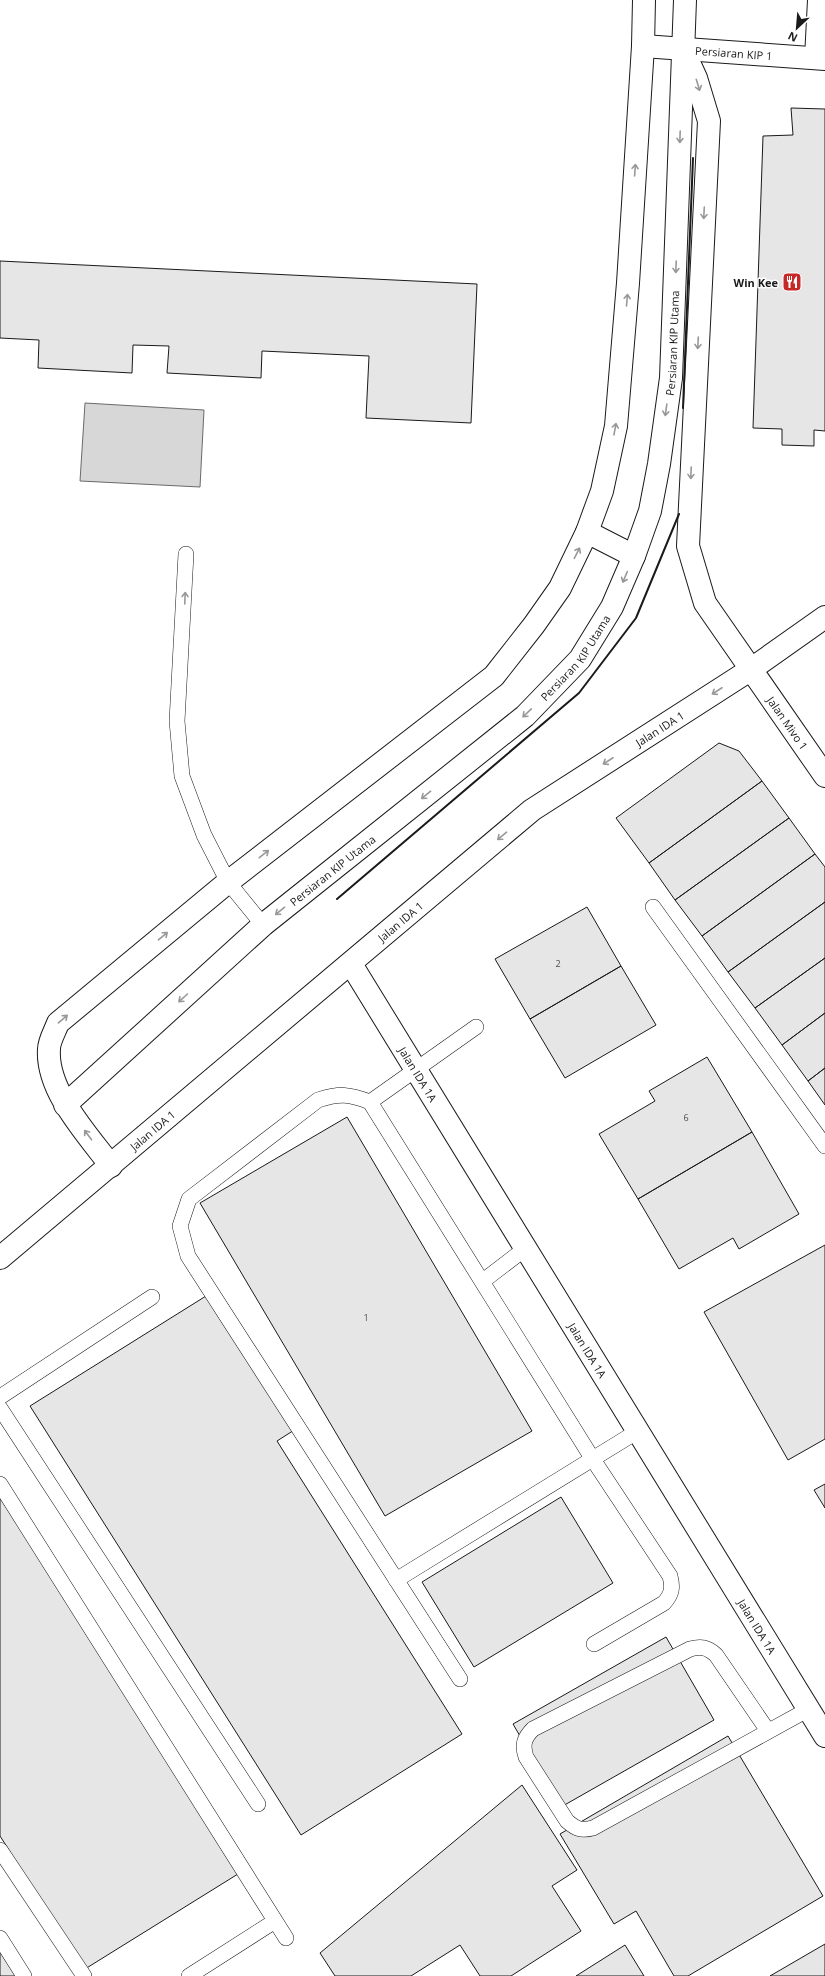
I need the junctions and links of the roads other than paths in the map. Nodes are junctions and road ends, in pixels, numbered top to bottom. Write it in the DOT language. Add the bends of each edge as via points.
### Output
graph roads {
  1 [pos="644,0"];
  2 [pos="686,0"];
  3 [pos="819,0"];
  4 [pos="643,46"];
  5 [pos="682,49"];
  6 [pos="820,59"];
  7 [pos="587,532"];
  8 [pos="186,554"];
  9 [pos="634,556"];
  10 [pos="825,617"];
  11 [pos="750,670"];
  12 [pos="825,776"];
  13 [pos="228,882"];
  14 [pos="653,907"];
  15 [pos="263,925"];
  16 [pos="352,964"];
  17 [pos="476,1027"];
  18 [pos="416,1070"];
  19 [pos="370,1102"];
  20 [pos="66,1105"];
  21 [pos="825,1146"];
  22 [pos="111,1166"];
  23 [pos="526,1248"];
  24 [pos="0,1258"];
  25 [pos="483,1281"];
  26 [pos="152,1297"];
  27 [pos="0,1397"];
  28 [pos="0,1408"];
  29 [pos="638,1431"];
  30 [pos="592,1458"];
  31 [pos="0,1484"];
  32 [pos="396,1580"];
  33 [pos="594,1644"];
  34 [pos="460,1679"];
  35 [pos="809,1710"];
  36 [pos="768,1731"];
  37 [pos="825,1736"];
  38 [pos="258,1804"];
  39 [pos="0,1850"];
  40 [pos="275,1921"];
  41 [pos="0,1938"];
  42 [pos="286,1938"];
  43 [pos="24,1976"];
  44 [pos="84,1976"];
  45 [pos="189,1976"];
  1 -- 4 [label="street"];
  2 -- 5 [label="street, Persiaran KIP Utama"];
  3 -- 6 [label="street"];
  4 -- 5 [label="street, Persiaran KIP 1"];
  7 -- 4 [label="street, one-way" via="602,491 616,426"];
  5 -- 6 [label="street, Persiaran KIP 1"];
  5 -- 9 [label="street, Persiaran KIP Utama, one-way" via="671,378 650,511"];
  5 -- 11 [label="street, Jalan Mivo 1, one-way" via="696,78 709,121 688,546 704,603"];
  7 -- 9 [label="street"];
  13 -- 7 [label="street, one-way" via="494,676 560,588"];
  13 -- 8 [label="lane, one-way" via="204,835 182,776 177,721"];
  9 -- 15 [label="street, Persiaran KIP Utama, one-way" via="612,607 580,659 525,716"];
  10 -- 11 [label="street, Jalan IDA 1"];
  11 -- 12 [label="street, Jalan Mivo 1"];
  11 -- 16 [label="street, Jalan IDA 1, one-way" via="532,810"];
  13 -- 15 [label="lane"];
  20 -- 13 [label="street, one-way" via="51,1070 49,1048 58,1023"];
  14 -- 21 [label="lane"];
  15 -- 20 [label="street, Persiaran KIP Utama, one-way"];
  16 -- 18 [label="street, Jalan IDA 1A"];
  16 -- 22 [label="street, Jalan IDA 1"];
  17 -- 18 [label="lane"];
  18 -- 19 [label="lane"];
  18 -- 23 [label="street, Jalan IDA 1A"];
  19 -- 25 [label="lane"];
  19 -- 32 [label="lane" via="351,1095 335,1094 318,1100 189,1199 180,1226 188,1256"];
  22 -- 20 [label="street, one-way"];
  22 -- 24 [label="street, Jalan IDA 1"];
  23 -- 25 [label="lane"];
  23 -- 29 [label="street, Jalan IDA 1A"];
  25 -- 30 [label="lane"];
  26 -- 27 [label="lane"];
  28 -- 38 [label="lane"];
  29 -- 30 [label="lane"];
  29 -- 35 [label="street, Jalan IDA 1A"];
  30 -- 32 [label="lane"];
  30 -- 33 [label="lane" via="670,1576 673,1586 671,1596 664,1603"];
  31 -- 40 [label="lane"];
  32 -- 34 [label="lane"];
  35 -- 36 [label="lane"];
  35 -- 37 [label="street, Jalan IDA 1A"];
  36 -- 36 [label="lane" via="584,1831 574,1828 567,1821 526,1757 523,1747 526,1736 533,1729 699,1646 708,1648 716,1655"];
  39 -- 44 [label="lane"];
  40 -- 42 [label="lane"];
  40 -- 45 [label="lane"];
  41 -- 43 [label="lane"];
}
